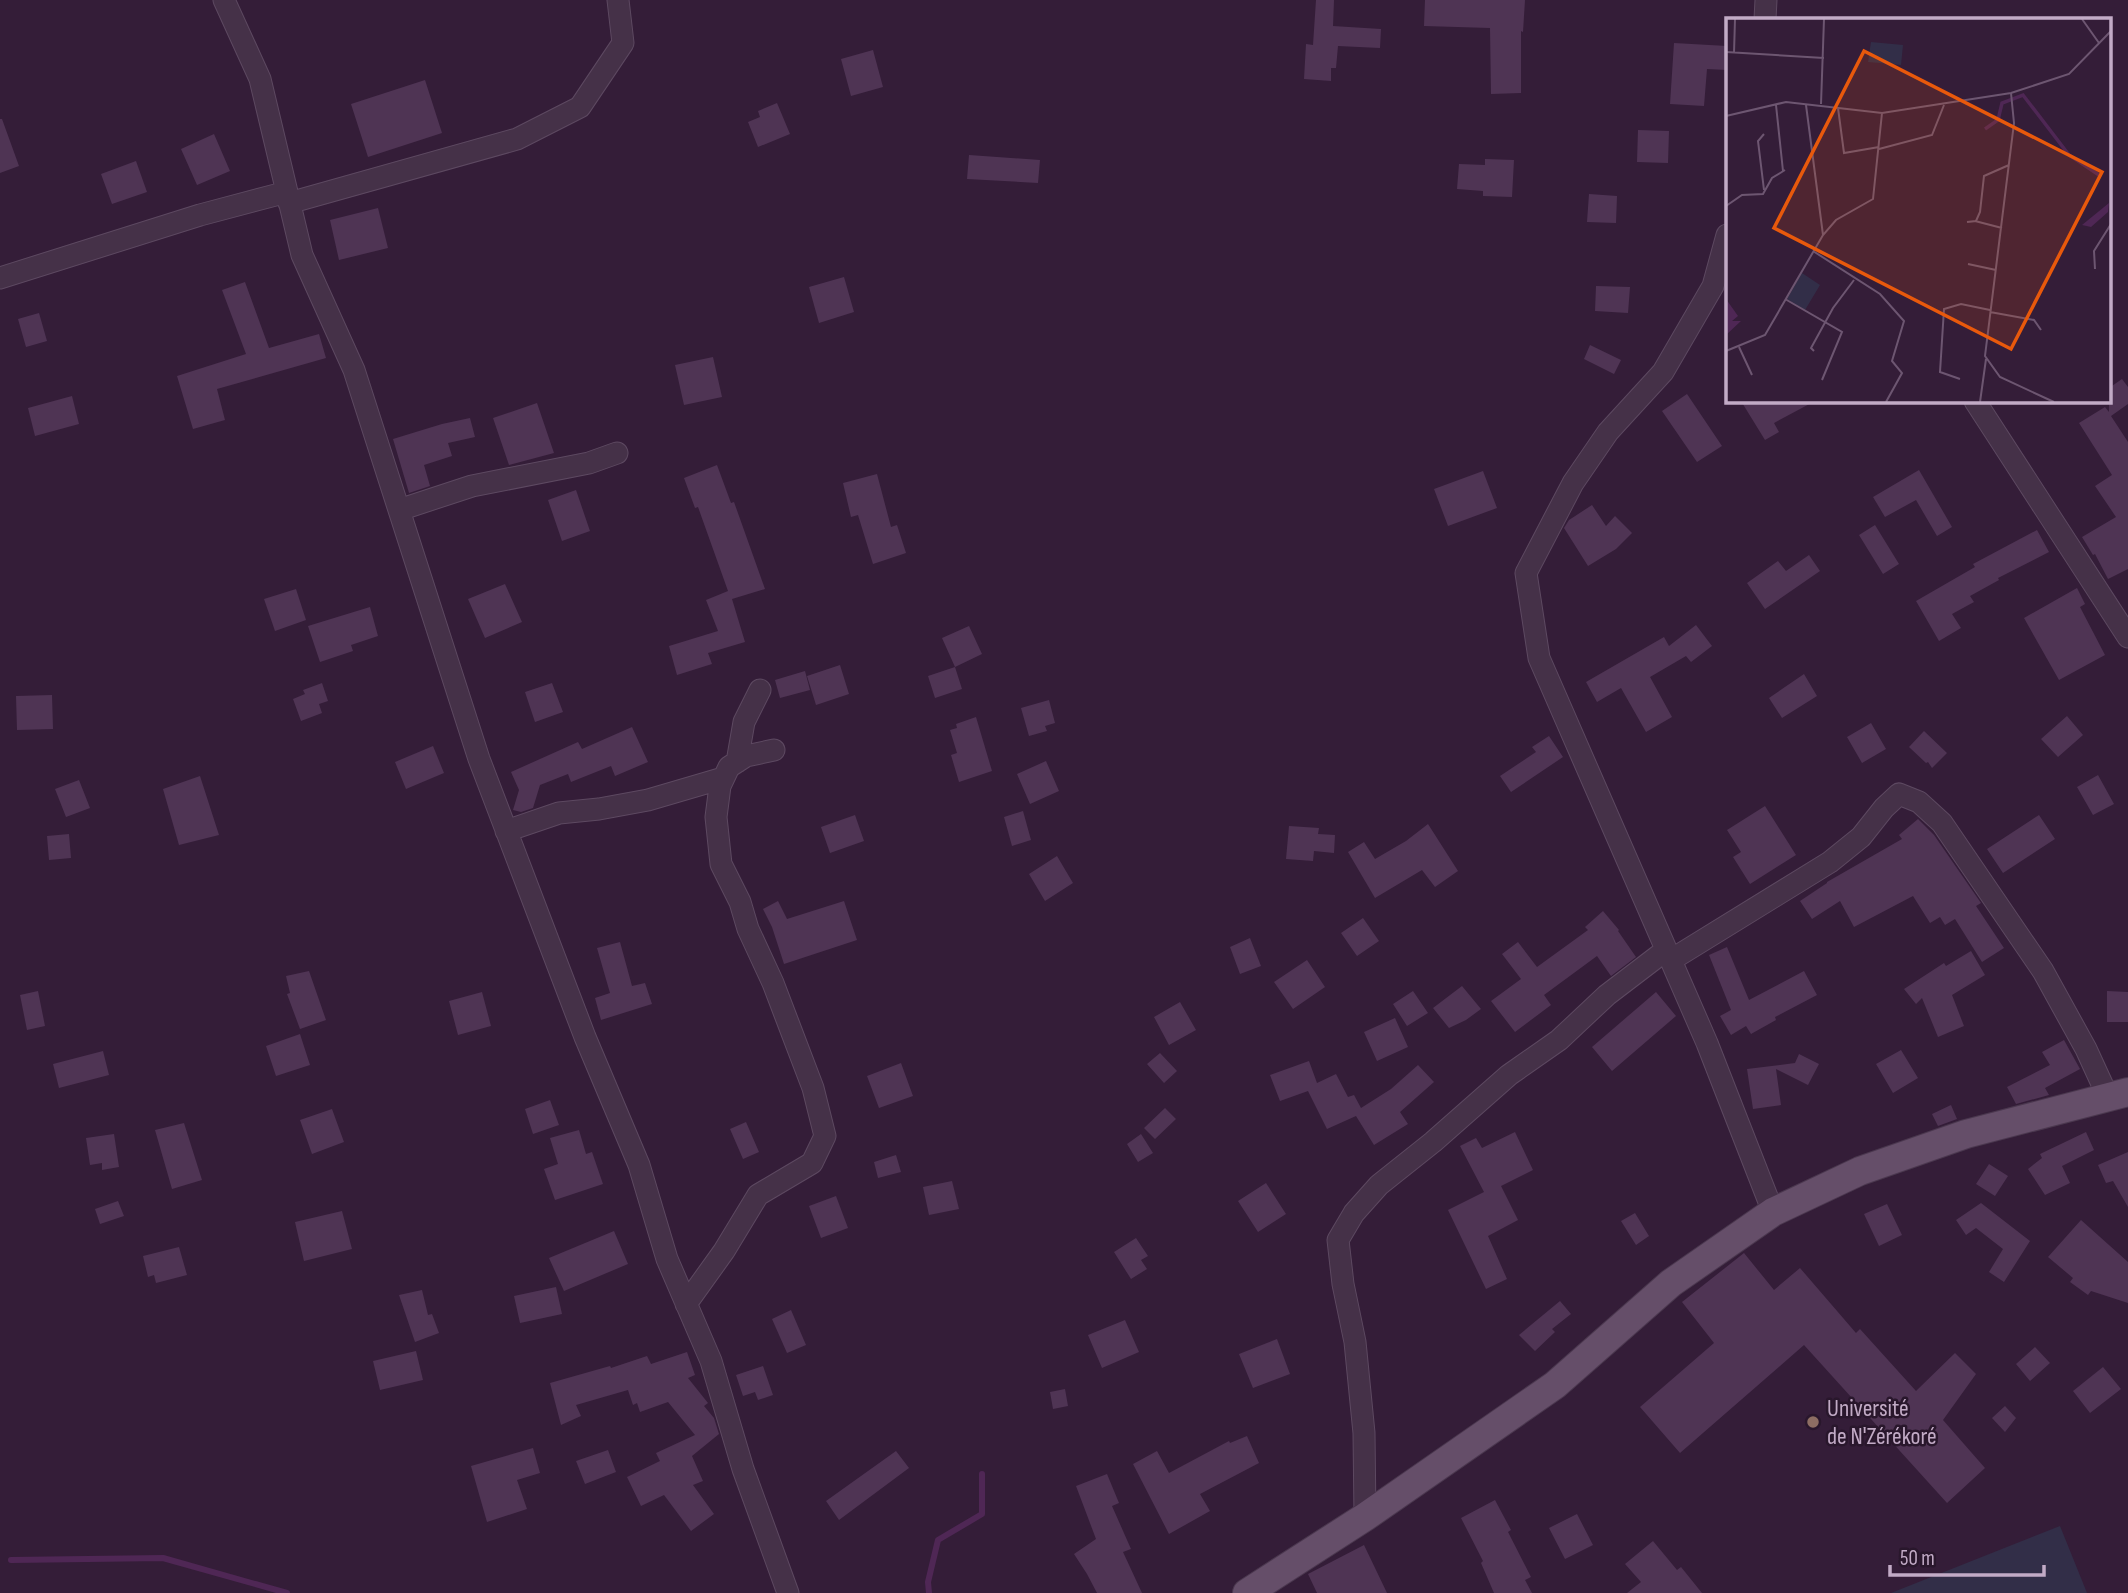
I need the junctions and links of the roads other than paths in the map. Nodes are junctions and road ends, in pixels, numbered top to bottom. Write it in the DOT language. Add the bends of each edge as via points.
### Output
graph roads {
  1 [pos="224,0"];
  2 [pos="618,0"];
  3 [pos="1766,0"];
  4 [pos="1765,18"];
  5 [pos="288,197"];
  6 [pos="1726,239"];
  7 [pos="0,278"];
  8 [pos="1976,402"];
  9 [pos="617,453"];
  10 [pos="399,510"];
  11 [pos="2128,637"];
  12 [pos="760,690"];
  13 [pos="774,750"];
  14 [pos="730,770"];
  15 [pos="506,831"];
  16 [pos="1669,955"];
  17 [pos="2118,1094"];
  18 [pos="1773,1213"];
  19 [pos="686,1304"];
  20 [pos="1365,1517"];
  21 [pos="788,1593"];
  22 [pos="1247,1593"];
  1 -- 5 [label="street" via="260,79"];
  2 -- 5 [label="street" via="623,43 580,107 517,139"];
  3 -- 4 [label="street"];
  5 -- 7 [label="street" via="200,215"];
  5 -- 10 [label="street" via="302,255 355,370"];
  6 -- 16 [label="street" via="1713,286 1663,372 1608,432 1573,483 1526,573 1539,657"];
  8 -- 11 [label="street"];
  9 -- 10 [label="street" via="589,463 472,486"];
  10 -- 15 [label="street" via="478,759"];
  12 -- 14 [label="street" via="744,722"];
  13 -- 14 [label="street" via="746,756"];
  14 -- 15 [label="street" via="648,800 559,813"];
  14 -- 19 [label="street" via="720,786 716,817 721,864 774,983 813,1088 825,1136 812,1163 758,1195"];
  15 -- 19 [label="street" via="639,1165 667,1259"];
  16 -- 17 [label="street" via="1830,862 1861,837 1899,794 1919,802 1942,824 2043,971 2086,1049"];
  16 -- 18 [label="street"];
  16 -- 20 [label="street" via="1607,995 1559,1040 1508,1075 1379,1185 1338,1240 1364,1433"];
  17 -- 18 [label="main road" via="1966,1134 1872,1167"];
  18 -- 20 [label="main road" via="1671,1283 1555,1385"];
  19 -- 21 [label="street" via="711,1361 743,1469"];
  20 -- 22 [label="main road"];
}
